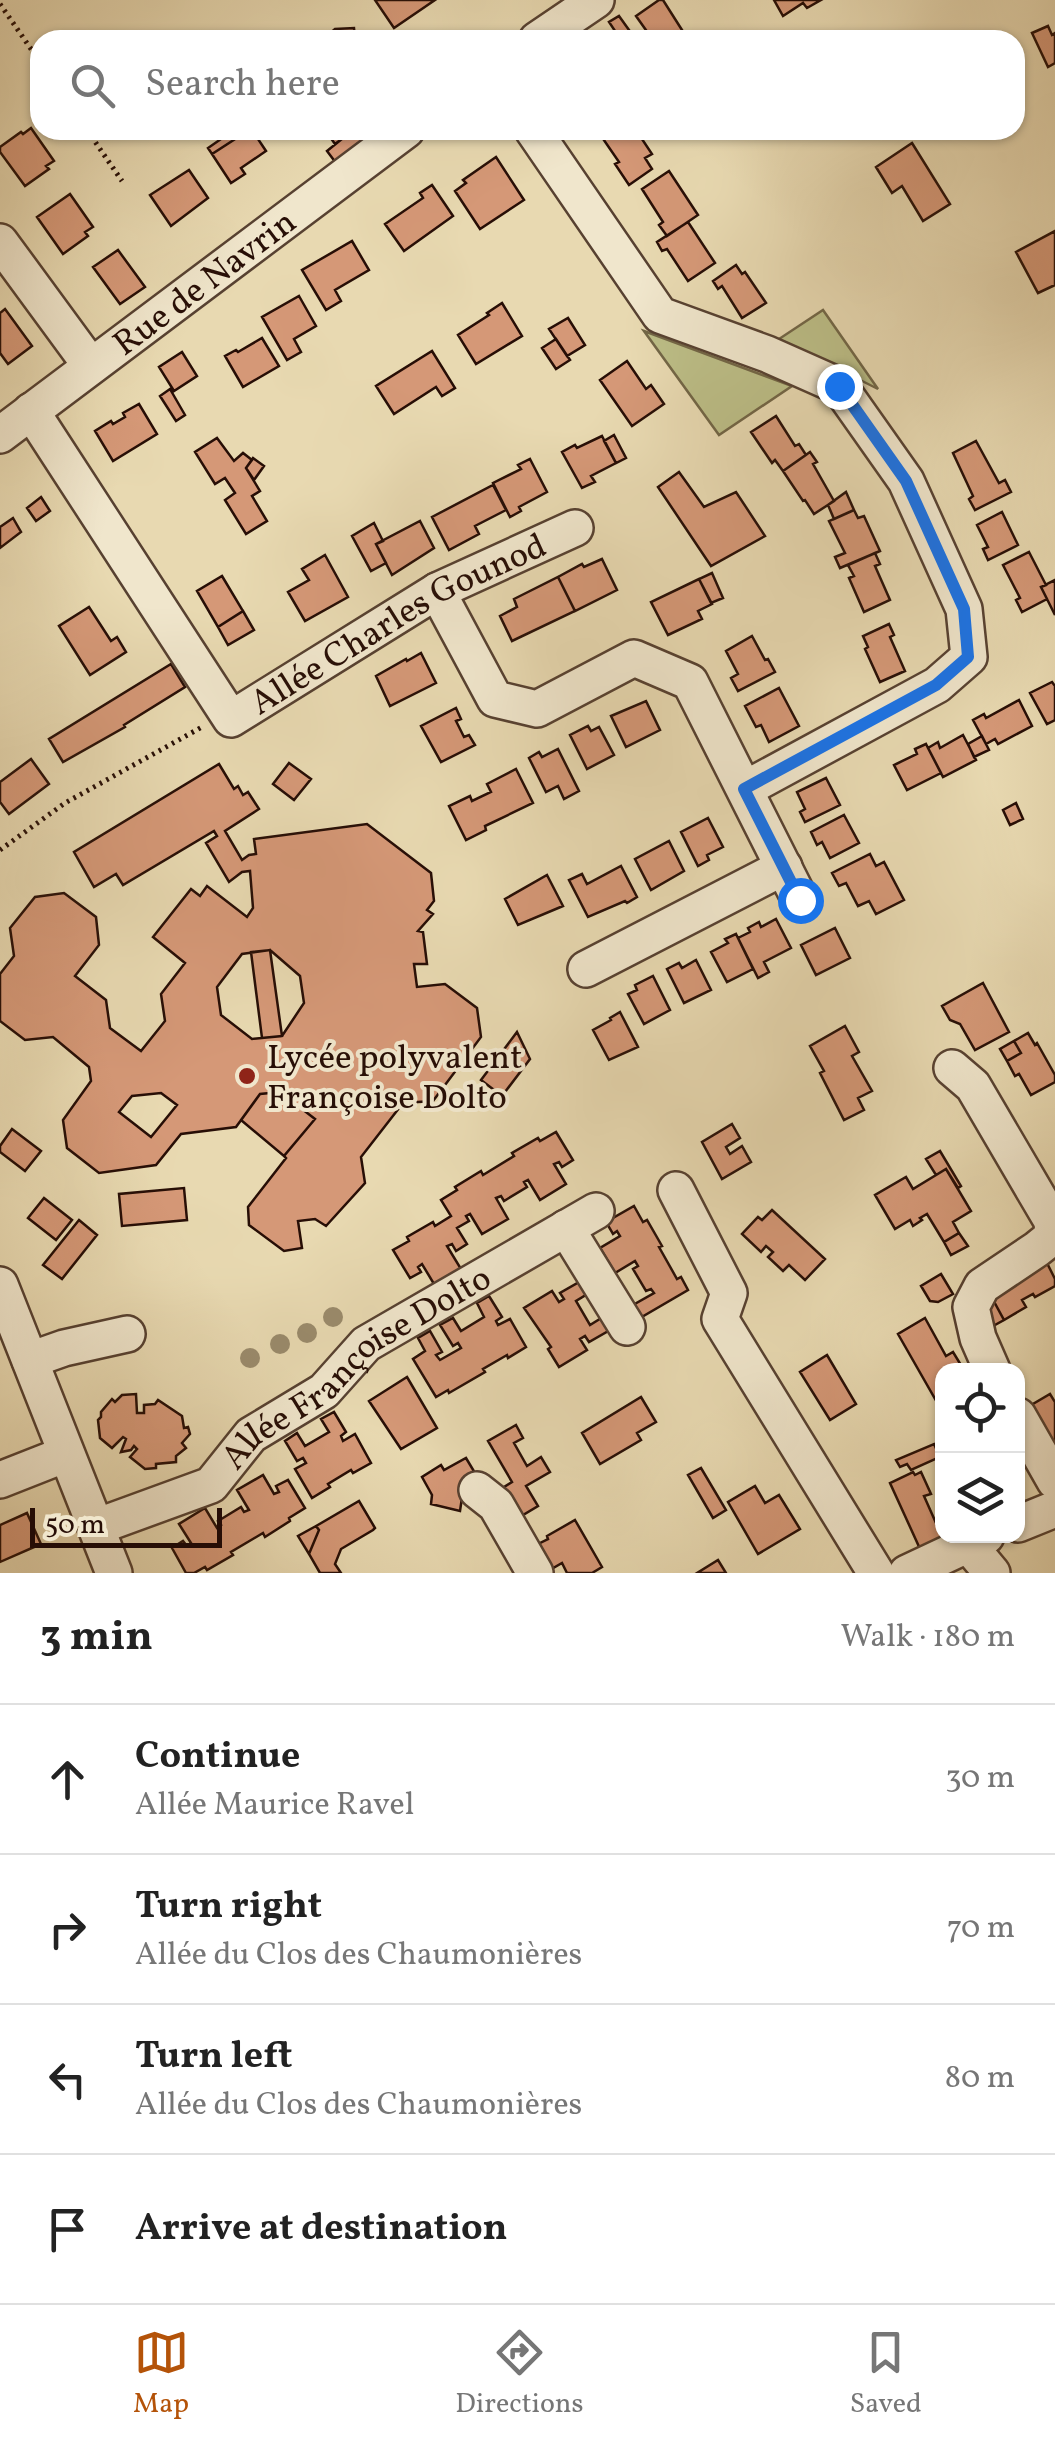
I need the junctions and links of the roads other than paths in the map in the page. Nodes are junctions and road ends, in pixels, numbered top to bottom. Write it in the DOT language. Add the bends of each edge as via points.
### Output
graph roads {
  1 [pos="596,0"];
  2 [pos="552,30"];
  3 [pos="393,140"];
  4 [pos="540,140"];
  5 [pos="0,242"];
  6 [pos="91,366"];
  7 [pos="32,411"];
  8 [pos="0,434"];
  9 [pos="575,528"];
  10 [pos="436,591"];
  11 [pos="744,789"];
  12 [pos="784,867"];
  13 [pos="800,900"];
  14 [pos="586,969"];
  15 [pos="952,1068"];
  16 [pos="676,1190"];
  17 [pos="0,1285"];
  18 [pos="627,1327"];
  19 [pos="126,1334"];
  20 [pos="30,1360"];
  21 [pos="989,1363"];
  22 [pos="1025,1428"];
  23 [pos="66,1454"];
  24 [pos="0,1480"];
  25 [pos="1055,1480"];
  26 [pos="477,1490"];
  27 [pos="1055,1509"];
  28 [pos="1025,1521"];
  29 [pos="96,1528"];
  30 [pos="969,1543"];
  31 [pos="979,1543"];
  32 [pos="114,1573"];
  33 [pos="535,1573"];
  34 [pos="876,1573"];
  35 [pos="907,1573"];
  36 [pos="992,1573"];
  1 -- 2 [label="street"];
  3 -- 6 [label="street, Rue de Navrin"];
  4 -- 11 [label="street" via="660,315 839,386 906,481 964,609 968,657 936,685"];
  5 -- 6 [label="street"];
  6 -- 7 [label="street, Rue de Navrin"];
  7 -- 8 [label="street, Rue de Navrin"];
  7 -- 10 [label="street, Allée Charles Gounod" via="232,719"];
  9 -- 10 [label="street, Allée Charles Gounod"];
  10 -- 11 [label="street" via="495,699 537,709 634,658 690,682"];
  11 -- 12 [label="street"];
  12 -- 13 [label="street"];
  12 -- 14 [label="street"];
  15 -- 21 [label="street" via="973,1086 1052,1221 1053,1236 982,1286 971,1308"];
  16 -- 34 [label="street" via="729,1294 720,1319"];
  17 -- 20 [label="street"];
  18 -- 29 [label="street, Allée Françoise Dolto" via="581,1219 366,1344 324,1391 251,1435 211,1485"];
  19 -- 20 [label="street"];
  20 -- 23 [label="street"];
  22 -- 25 [label="street"];
  23 -- 24 [label="street"];
  23 -- 29 [label="street"];
  26 -- 33 [label="street" via="496,1504"];
  27 -- 28 [label="street"];
  29 -- 32 [label="street"];
  30 -- 35 [label="street"];
  31 -- 36 [label="street"];
}
